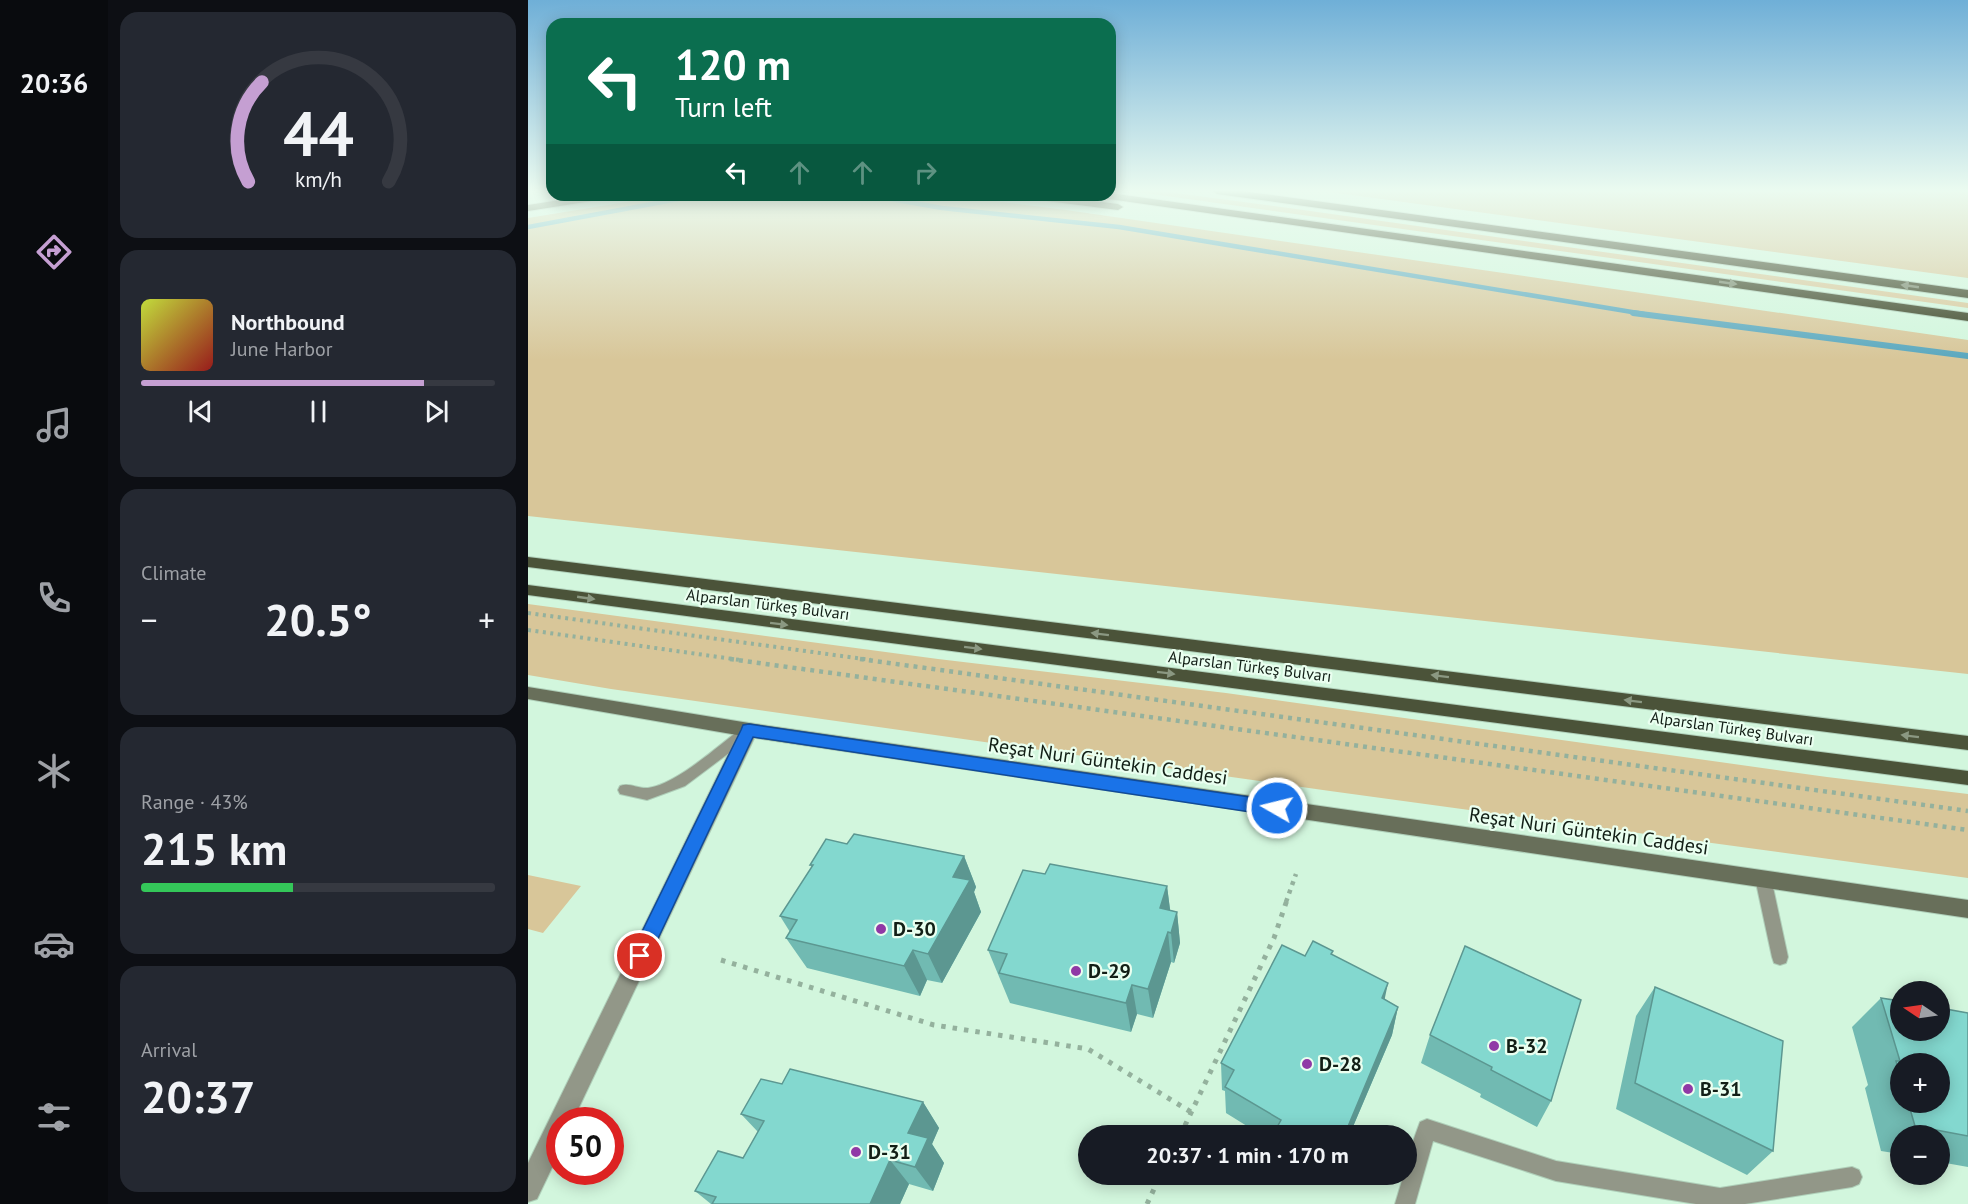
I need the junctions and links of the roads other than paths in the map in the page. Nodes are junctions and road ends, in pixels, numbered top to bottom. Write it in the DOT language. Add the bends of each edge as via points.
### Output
graph roads {
  1 [pos="1470,247"];
  2 [pos="1627,247"];
  3 [pos="1968,294"];
  4 [pos="1968,317"];
  5 [pos="528,562"];
  6 [pos="528,590"];
  7 [pos="528,693"];
  8 [pos="749,730"];
  9 [pos="1968,743"];
  10 [pos="1968,778"];
  11 [pos="625,790"];
  12 [pos="1763,878"];
  13 [pos="1968,909"];
  14 [pos="1780,957"];
  15 [pos="567,1107"];
  16 [pos="546,1152"];
  17 [pos="1851,1177"];
  18 [pos="528,1190"];
  19 [pos="1692,1199"];
  20 [pos="1406,1204"];
  1 -- 4 [label="highway, one-way"];
  3 -- 2 [label="highway, one-way"];
  9 -- 5 [label="main road, Alparslan Türkeş Bulvarı, one-way"];
  6 -- 10 [label="main road, Alparslan Türkeş Bulvarı, one-way"];
  7 -- 8 [label="main road, Reşat Nuri Güntekin Caddesi"];
  8 -- 11 [label="lane" via="680,782 647,794"];
  8 -- 12 [label="main road, Reşat Nuri Güntekin Caddesi"];
  8 -- 15 [label="street"];
  12 -- 13 [label="main road, Reşat Nuri Güntekin Caddesi"];
  12 -- 14 [label="lane"];
  16 -- 18 [label="street"];
  17 -- 19 [label="lane"];
  19 -- 20 [label="lane" via="1556,1171 1427,1129"];
}
